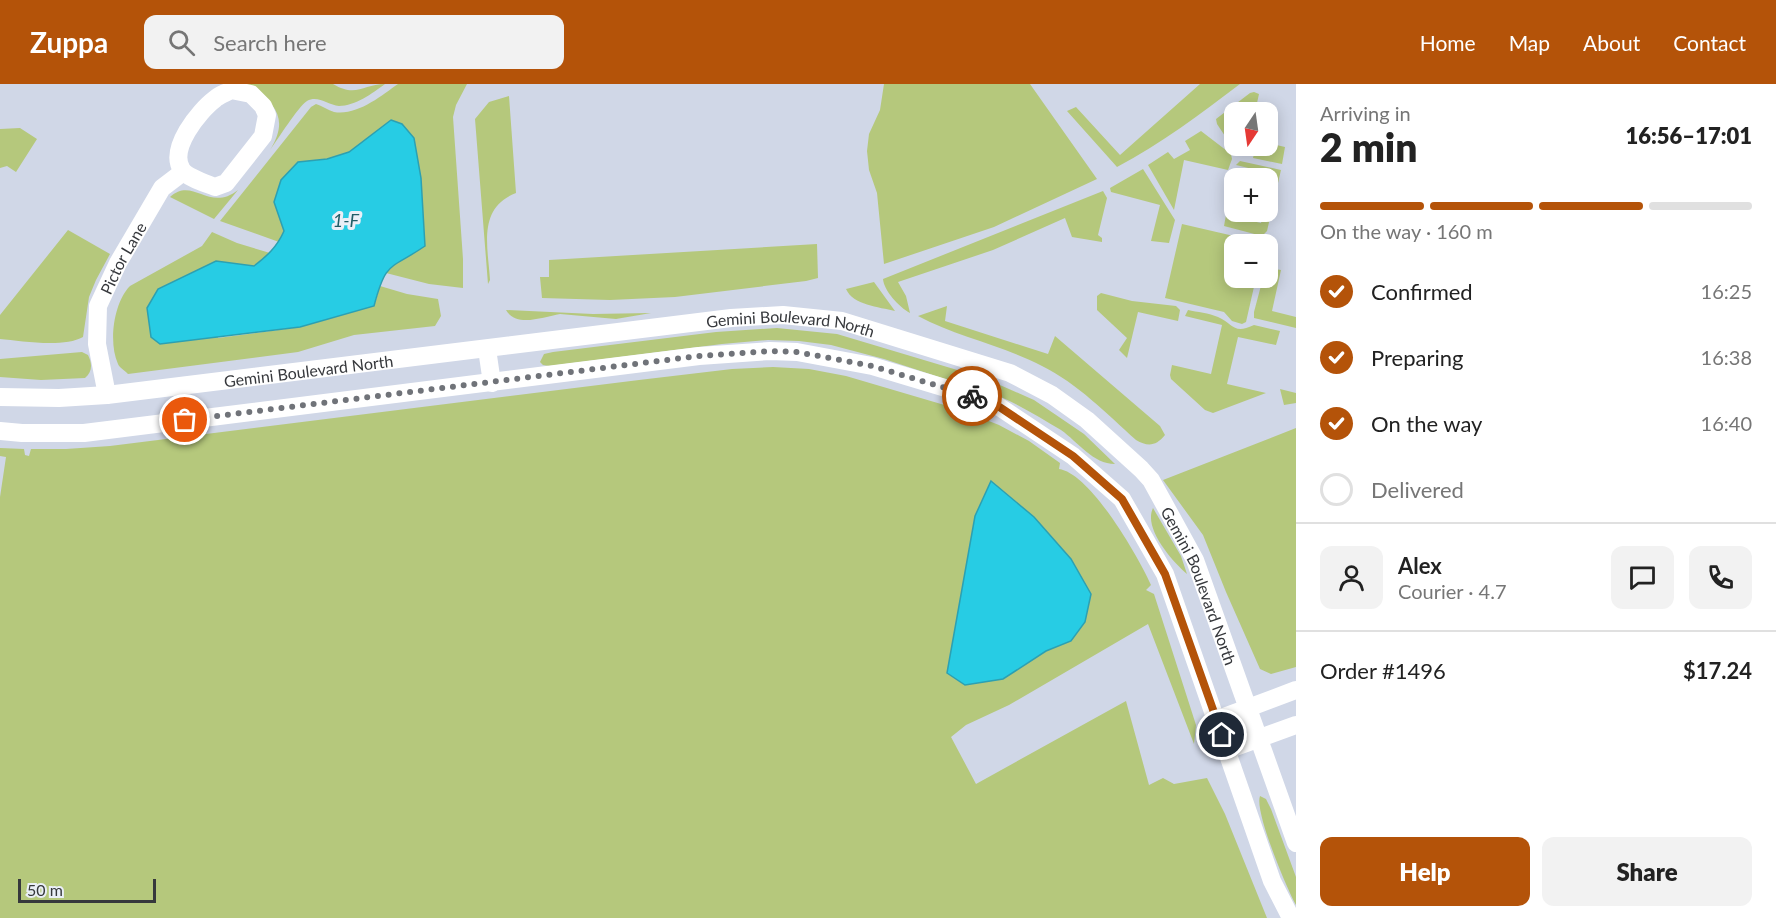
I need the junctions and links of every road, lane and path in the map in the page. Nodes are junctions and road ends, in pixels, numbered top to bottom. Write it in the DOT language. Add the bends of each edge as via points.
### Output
graph roads {
  1 [pos="183,172"];
  2 [pos="487,349"];
  3 [pos="492,383"];
  4 [pos="108,395"];
  5 [pos="0,397"];
  6 [pos="0,431"];
  7 [pos="1296,690"];
  8 [pos="1248,709"];
  9 [pos="1216,720"];
  10 [pos="1296,725"];
  11 [pos="1258,738"];
  12 [pos="1227,750"];
  13 [pos="1296,843"];
  14 [pos="1291,918"];
  1 -- 1 [label="street" via="215,187 226,183 263,136 267,115 263,106 251,94 231,90 217,97 180,142 178,162"];
  1 -- 4 [label="street, Pictor Lane" via="162,188 98,306 98,344"];
  2 -- 3 [label="street"];
  2 -- 4 [label="street, Gemini Boulevard North"];
  2 -- 8 [label="street, Gemini Boulevard North" via="783,315 842,321 1010,373 1052,395 1087,420 1151,480 1195,560"];
  3 -- 6 [label="street, Gemini Boulevard North" via="84,433"];
  3 -- 9 [label="street, Gemini Boulevard North" via="699,356 784,350 872,366 992,402 1073,456 1122,499 1165,574"];
  4 -- 5 [label="street, Gemini Boulevard North"];
  7 -- 8 [label="street"];
  8 -- 9 [label="street"];
  8 -- 11 [label="street, Gemini Boulevard North"];
  9 -- 12 [label="street, Gemini Boulevard North"];
  10 -- 11 [label="street"];
  11 -- 12 [label="street"];
  11 -- 13 [label="street, Gemini Boulevard North"];
  12 -- 14 [label="street, Gemini Boulevard North" via="1272,881"];
}
